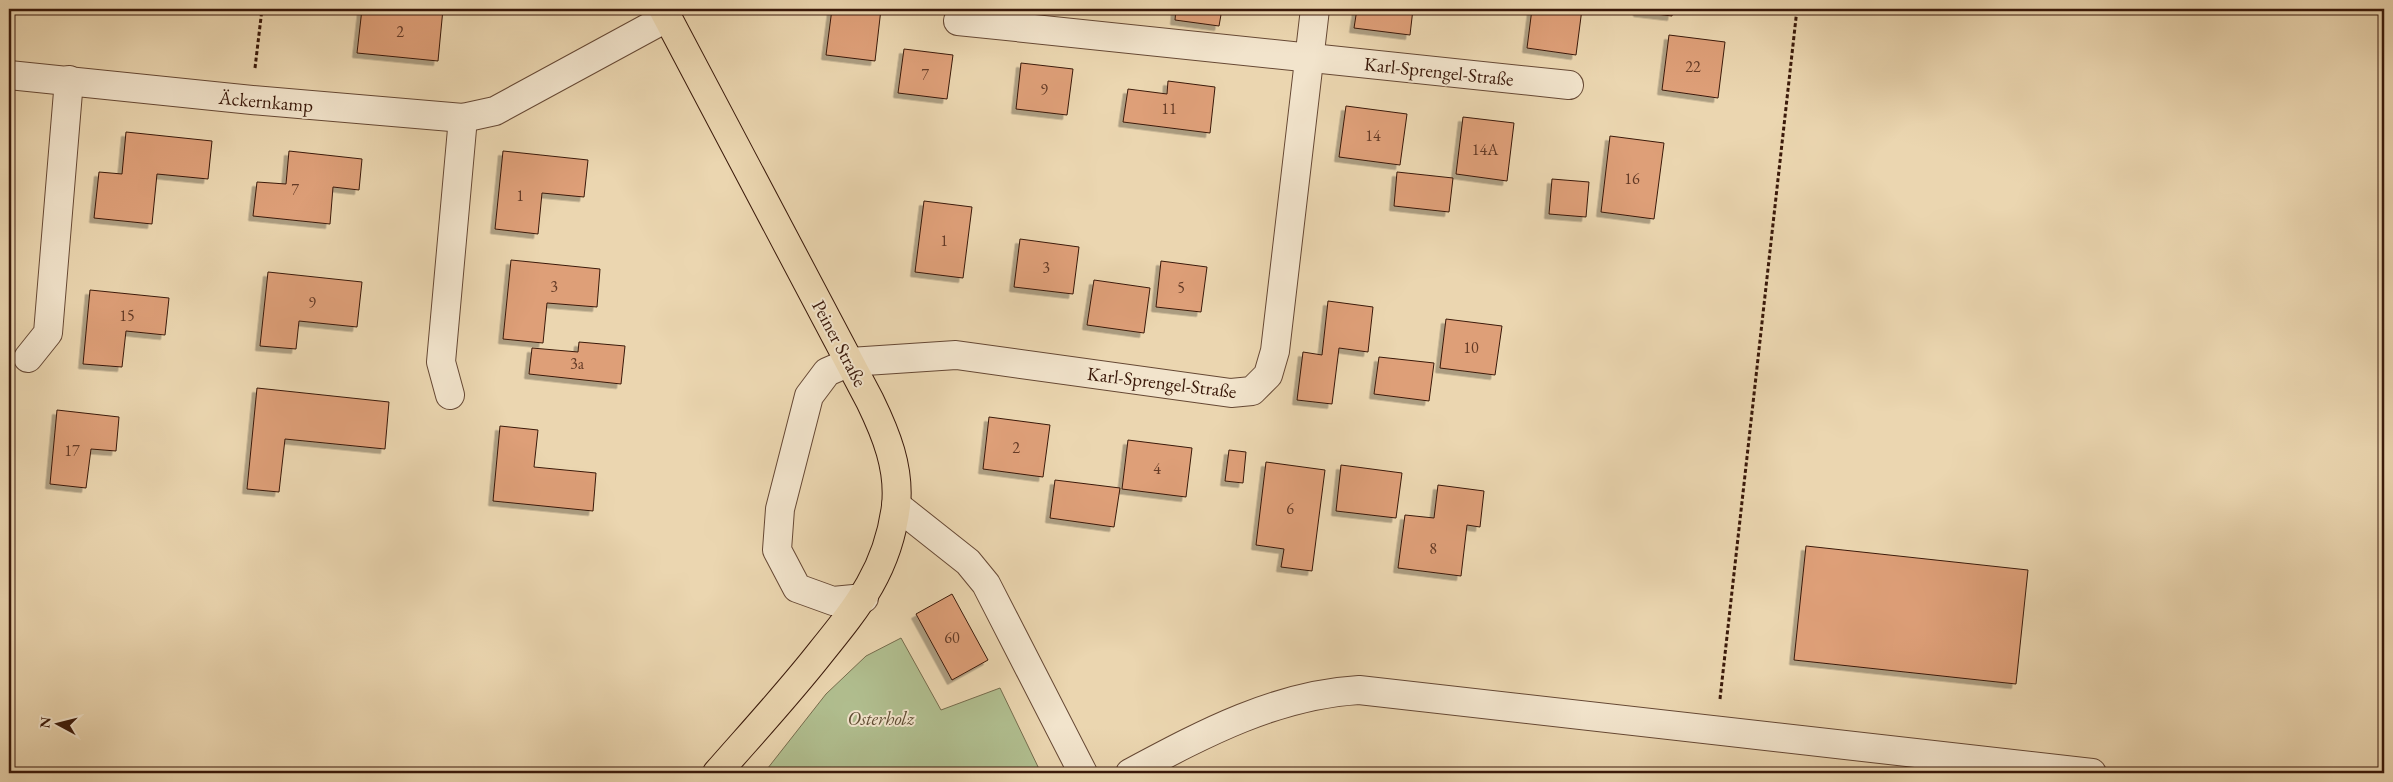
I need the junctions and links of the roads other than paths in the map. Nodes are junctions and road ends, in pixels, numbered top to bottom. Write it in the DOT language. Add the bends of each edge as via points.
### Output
graph roads {
  1 [pos="1315,9"];
  2 [pos="665,13"];
  3 [pos="958,21"];
  4 [pos="1309,57"];
  5 [pos="9,75"];
  6 [pos="69,80"];
  7 [pos="1569,86"];
  8 [pos="463,118"];
  9 [pos="28,358"];
  10 [pos="850,362"];
  11 [pos="450,395"];
  12 [pos="896,505"];
  13 [pos="864,598"];
  14 [pos="717,773"];
  15 [pos="1083,773"];
  16 [pos="1130,773"];
  17 [pos="2092,773"];
  1 -- 4 [label="street, Karl-Sprengel-Straße"];
  2 -- 8 [label="street, Äckernkamp" via="495,111"];
  2 -- 10 [label="main road, Peiner Straße"];
  3 -- 4 [label="street, Karl-Sprengel-Straße"];
  4 -- 7 [label="street, Karl-Sprengel-Straße"];
  4 -- 10 [label="street, Karl-Sprengel-Straße" via="1275,351 1268,375 1252,391 1231,393 956,355"];
  5 -- 6 [label="street, Äckernkamp"];
  6 -- 8 [label="street, Äckernkamp"];
  6 -- 9 [label="street" via="48,334"];
  8 -- 11 [label="street" via="441,362"];
  10 -- 12 [label="main road, Peiner Straße" via="889,441 896,475"];
  10 -- 13 [label="street, Karl-Sprengel-Straße" via="827,372 809,396 780,509 777,550 797,588 833,601"];
  12 -- 13 [label="main road, Peiner Straße" via="887,549"];
  12 -- 15 [label="street" via="968,562 986,584"];
  13 -- 14 [label="main road, Peiner Straße" via="799,681"];
  16 -- 17 [label="street" via="1224,724 1280,704 1333,691 1359,690"];
}
